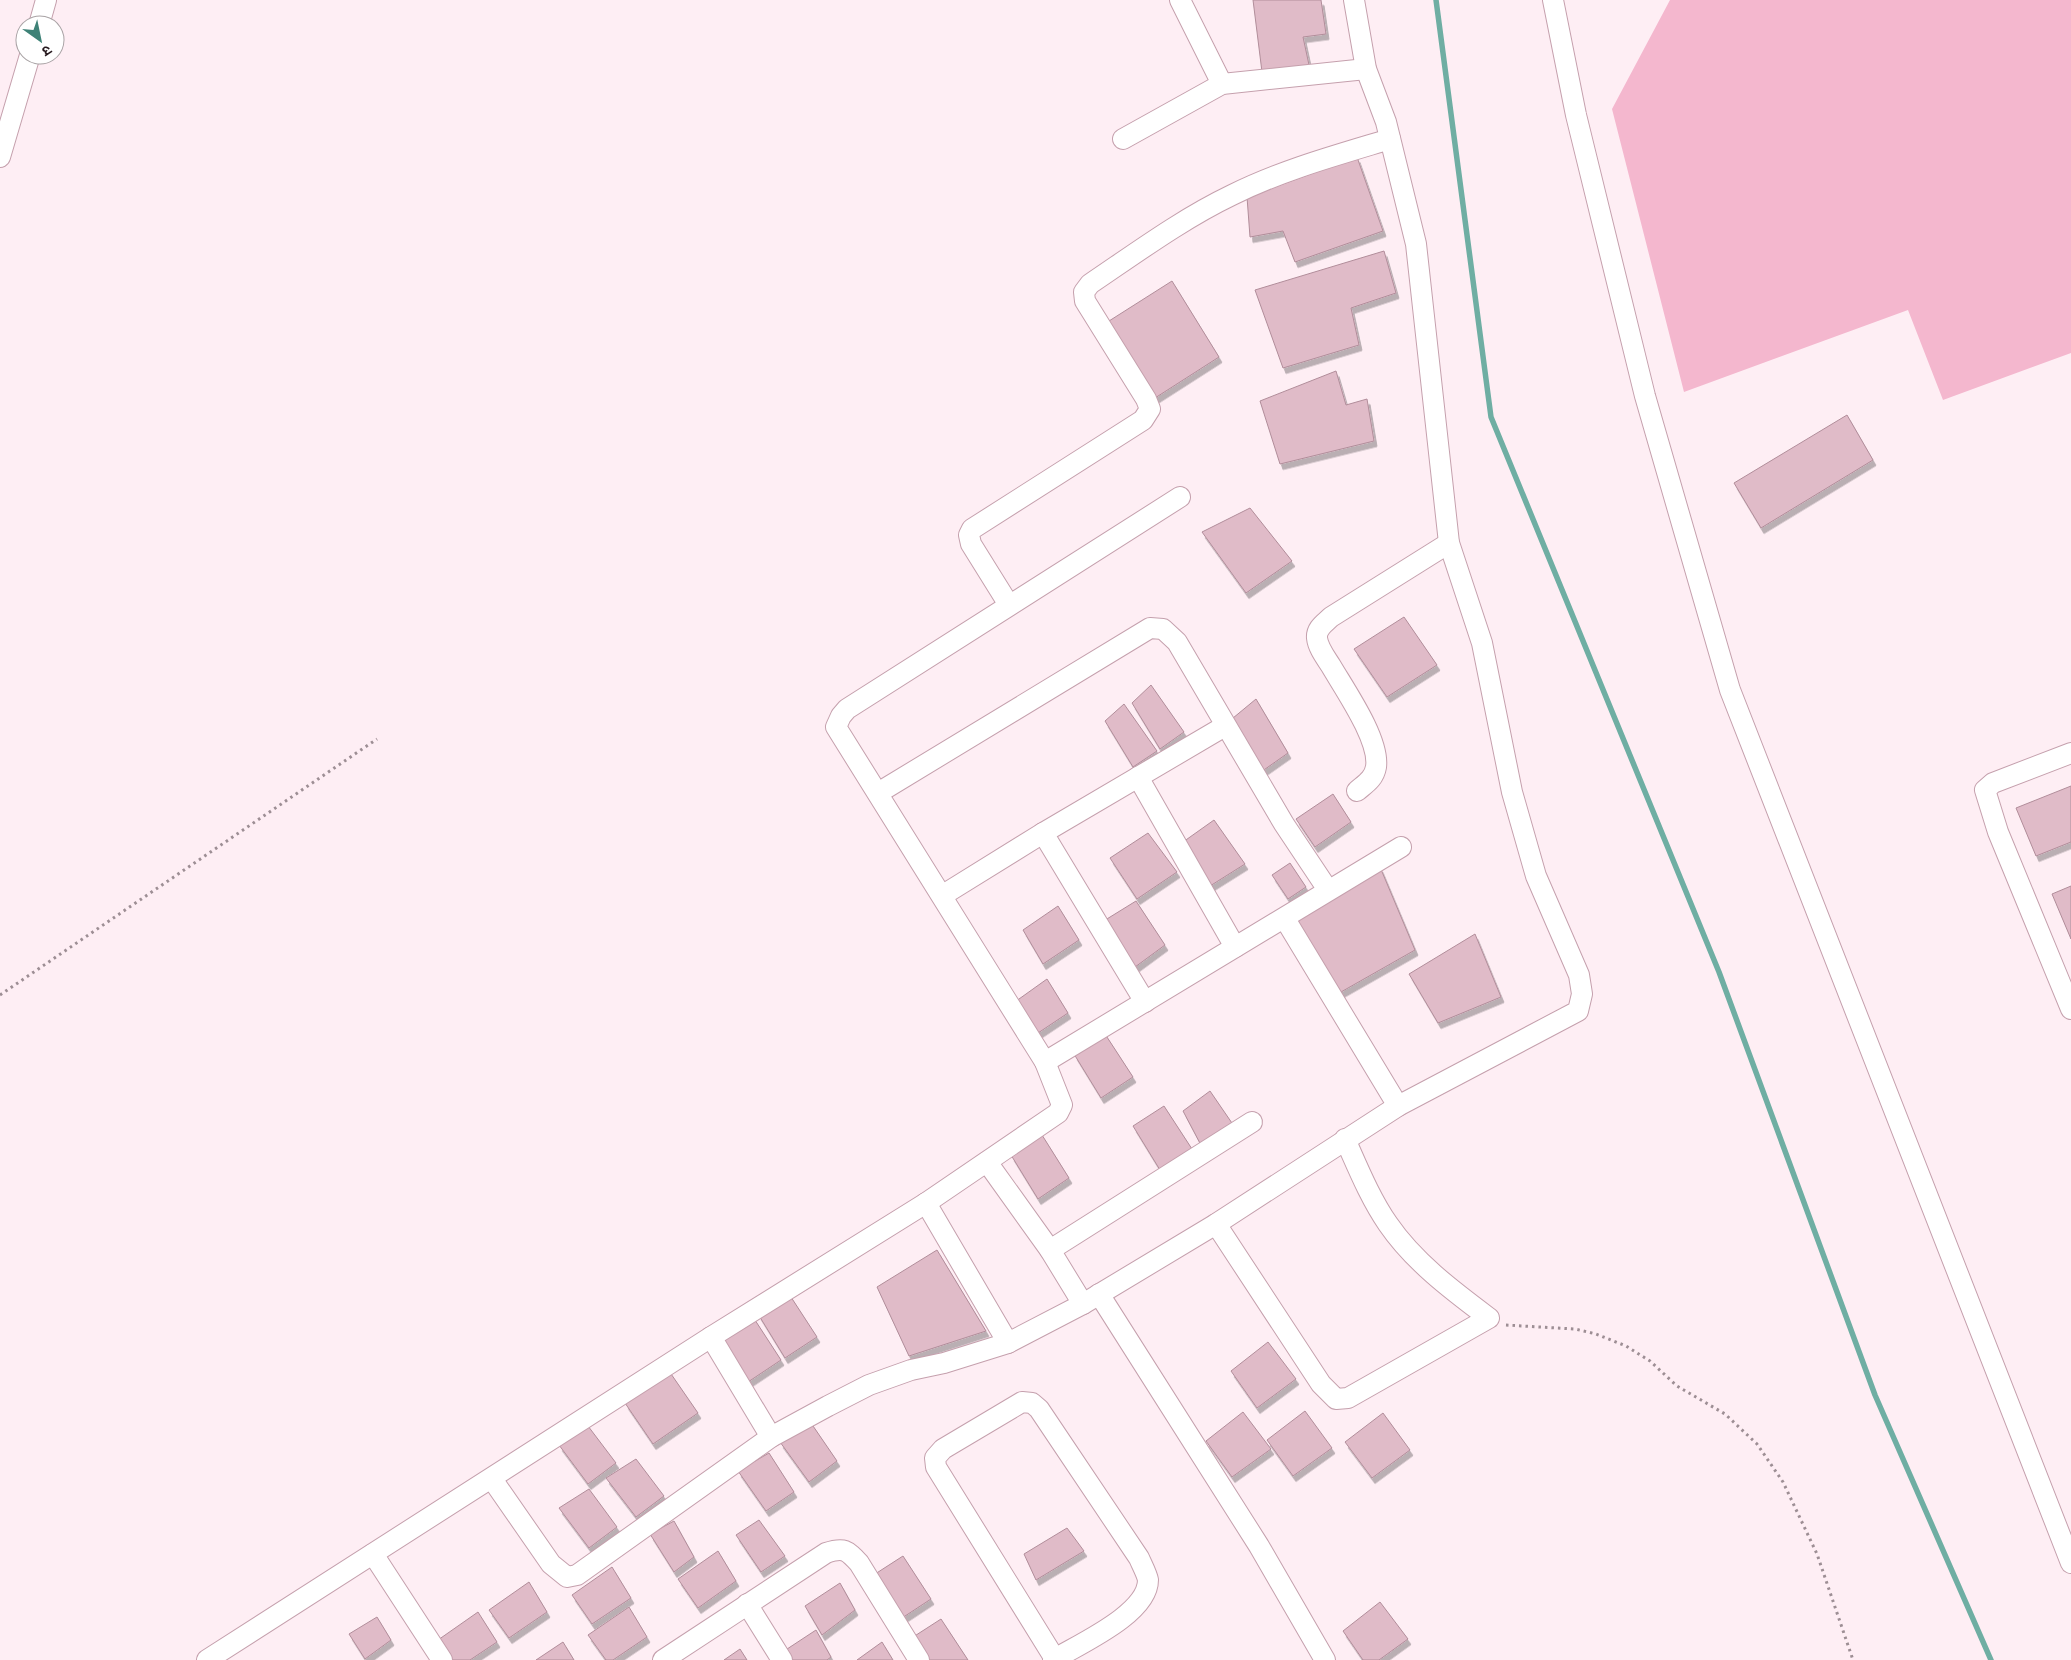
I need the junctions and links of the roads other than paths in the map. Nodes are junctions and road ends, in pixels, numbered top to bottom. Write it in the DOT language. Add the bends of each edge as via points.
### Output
graph roads {
  1 [pos="46,0"];
  2 [pos="1180,0"];
  3 [pos="1354,0"];
  4 [pos="1553,0"];
  5 [pos="42,15"];
  6 [pos="27,65"];
  7 [pos="1366,69"];
  8 [pos="1222,84"];
  9 [pos="1123,139"];
  10 [pos="1390,139"];
  11 [pos="0,157"];
  12 [pos="1180,497"];
  13 [pos="1449,543"];
  14 [pos="1009,605"];
  15 [pos="1225,726"];
  16 [pos="2071,753"];
  17 [pos="1138,777"];
  18 [pos="1357,791"];
  19 [pos="878,793"];
  20 [pos="1042,833"];
  21 [pos="1401,847"];
  22 [pos="1328,890"];
  23 [pos="943,895"];
  24 [pos="1285,919"];
  25 [pos="1235,947"];
  26 [pos="2069,1001"];
  27 [pos="1145,1002"];
  28 [pos="1046,1062"];
  29 [pos="1398,1106"];
  30 [pos="1252,1122"];
  31 [pos="1344,1139"];
  32 [pos="987,1162"];
  33 [pos="926,1202"];
  34 [pos="1216,1224"];
  35 [pos="1050,1250"];
  36 [pos="1091,1299"];
  37 [pos="711,1337"];
  38 [pos="1008,1343"];
  39 [pos="772,1437"];
  40 [pos="492,1479"];
  41 [pos="373,1554"];
  42 [pos="2071,1563"];
  43 [pos="747,1604"];
  44 [pos="1054,1659"];
  45 [pos="207,1660"];
  46 [pos="442,1660"];
  47 [pos="663,1660"];
  48 [pos="782,1660"];
  49 [pos="919,1660"];
  50 [pos="1325,1660"];
  1 -- 5 [label="street"];
  2 -- 8 [label="street"];
  3 -- 7 [label="street"];
  4 -- 42 [label="street" via="1576,115 1645,396 1730,690"];
  6 -- 11 [label="street"];
  7 -- 8 [label="street"];
  7 -- 10 [label="street"];
  8 -- 9 [label="street"];
  10 -- 13 [label="street" via="1416,244"];
  10 -- 14 [label="street" via="1304,165 1232,195 1164,234 1090,284 1084,292 1085,301 1150,409 1143,420 972,529 972,544"];
  12 -- 14 [label="street"];
  13 -- 18 [label="street" via="1319,627 1317,638 1321,650 1356,709 1376,754 1376,768 1371,779"];
  13 -- 29 [label="street" via="1482,643 1512,792 1534,866 1579,976 1582,994 1578,1011"];
  14 -- 19 [label="street" via="847,709 841,716 836,727"];
  15 -- 17 [label="street"];
  15 -- 19 [label="street" via="1177,642 1163,629 1150,628"];
  15 -- 22 [label="street"];
  16 -- 26 [label="street" via="1993,783 1986,790 1998,832"];
  17 -- 20 [label="street"];
  17 -- 25 [label="street"];
  19 -- 23 [label="street"];
  20 -- 23 [label="street"];
  20 -- 27 [label="street"];
  21 -- 22 [label="street"];
  22 -- 24 [label="street"];
  23 -- 28 [label="street"];
  24 -- 25 [label="street"];
  24 -- 29 [label="street"];
  25 -- 27 [label="street"];
  27 -- 28 [label="street"];
  28 -- 32 [label="street" via="1062,1105 1058,1113"];
  29 -- 31 [label="street"];
  30 -- 35 [label="street"];
  31 -- 34 [label="street"];
  31 -- 34 [label="street" via="1388,1225 1415,1256 1490,1318 1348,1398 1336,1399 1321,1384"];
  32 -- 33 [label="street"];
  32 -- 35 [label="street"];
  33 -- 37 [label="street"];
  33 -- 38 [label="street"];
  34 -- 36 [label="street"];
  35 -- 36 [label="street"];
  36 -- 38 [label="street"];
  36 -- 50 [label="street" via="1259,1546"];
  37 -- 39 [label="street"];
  37 -- 40 [label="street"];
  38 -- 39 [label="street" via="869,1385"];
  39 -- 40 [label="street" via="583,1571 567,1577 551,1564"];
  40 -- 41 [label="street"];
  41 -- 45 [label="street"];
  41 -- 46 [label="street"];
  43 -- 47 [label="street"];
  43 -- 48 [label="street"];
  43 -- 49 [label="street" via="839,1548 850,1552 859,1563"];
  44 -- 44 [label="street" via="1131,1612 1143,1598 1148,1579 1139,1558 1038,1409 1032,1403 1022,1402 943,1449 935,1458 936,1467"];
}
